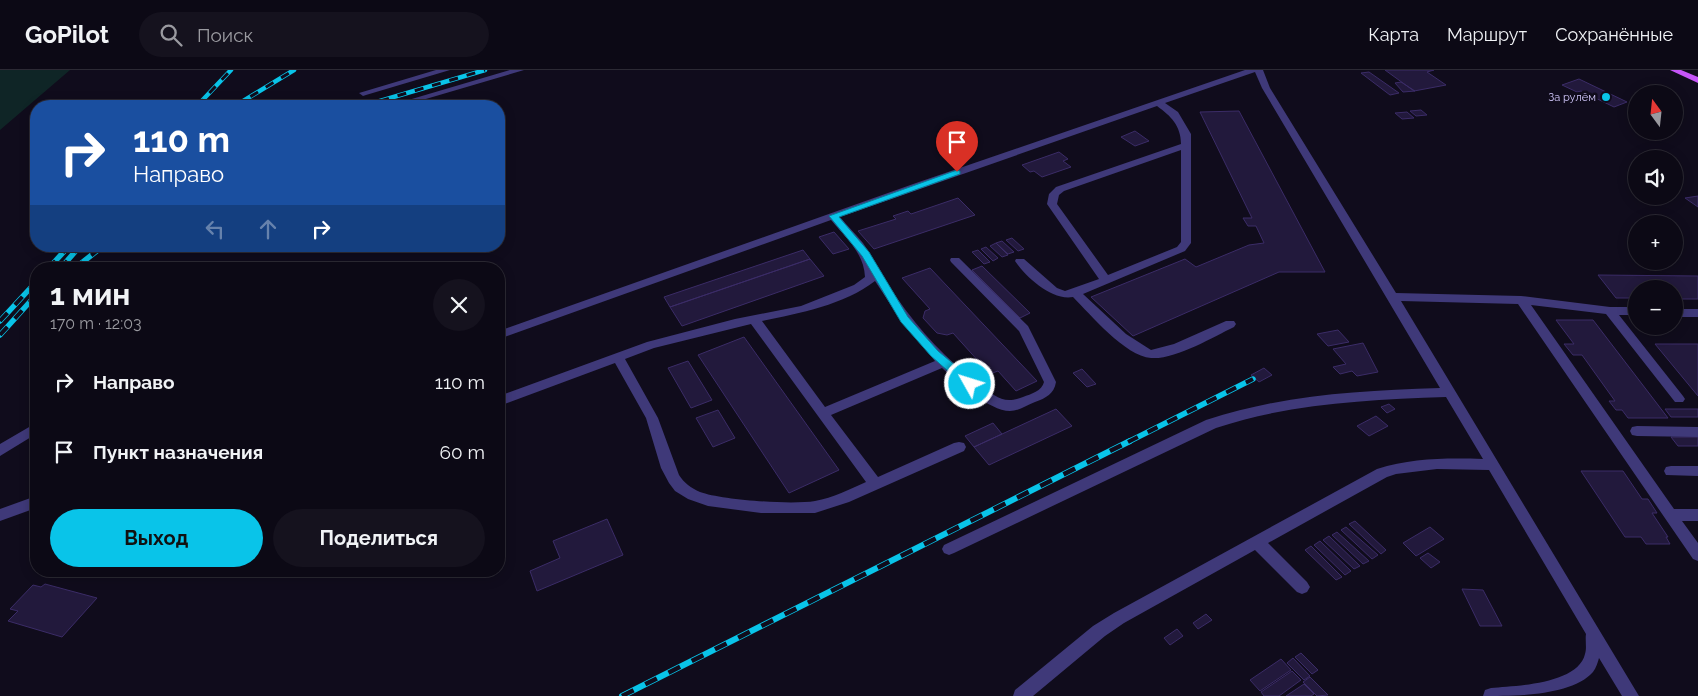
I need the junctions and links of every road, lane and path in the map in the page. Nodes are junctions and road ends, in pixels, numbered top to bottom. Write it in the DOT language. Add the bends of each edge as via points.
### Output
graph roads {
  1 [pos="446,70"];
  2 [pos="520,70"];
  3 [pos="1253,70"];
  4 [pos="1259,70"];
  5 [pos="1674,70"];
  6 [pos="1698,80"];
  7 [pos="362,93"];
  8 [pos="414,100"];
  9 [pos="1159,103"];
  10 [pos="1187,145"];
  11 [pos="833,216"];
  12 [pos="955,260"];
  13 [pos="1020,261"];
  14 [pos="870,263"];
  15 [pos="1106,281"];
  16 [pos="1075,293"];
  17 [pos="1393,297"];
  18 [pos="1521,300"];
  19 [pos="1610,311"];
  20 [pos="1628,311"];
  21 [pos="1683,312"];
  22 [pos="1698,313"];
  23 [pos="754,320"];
  24 [pos="1230,324"];
  25 [pos="505,333"];
  26 [pos="618,358"];
  27 [pos="944,362"];
  28 [pos="1450,392"];
  29 [pos="505,399"];
  30 [pos="1679,399"];
  31 [pos="823,414"];
  32 [pos="1637,431"];
  33 [pos="30,432"];
  34 [pos="1698,432"];
  35 [pos="959,448"];
  36 [pos="0,451"];
  37 [pos="1493,465"];
  38 [pos="1671,471"];
  39 [pos="1698,471"];
  40 [pos="875,484"];
  41 [pos="30,504"];
  42 [pos="0,515"];
  43 [pos="1670,515"];
  44 [pos="1698,515"];
  45 [pos="1258,542"];
  46 [pos="949,550"];
  47 [pos="1698,555"];
  48 [pos="1302,587"];
  49 [pos="1592,630"];
  50 [pos="1021,696"];
  51 [pos="1491,696"];
  52 [pos="1631,696"];
  1 -- 7 [label="street"];
  2 -- 8 [label="street"];
  3 -- 9 [label="street"];
  4 -- 17 [label="street" via="1266,88"];
  5 -- 6 [label="main road"];
  9 -- 10 [label="street" via="1178,119 1186,134"];
  9 -- 11 [label="street"];
  10 -- 15 [label="street" via="1186,243 1174,254"];
  10 -- 15 [label="street" via="1060,189 1054,194 1052,204"];
  11 -- 14 [label="street"];
  11 -- 25 [label="street"];
  12 -- 27 [label="street" via="1024,329 1050,386 1044,393 1014,406 1000,405"];
  13 -- 16 [label="street" via="1053,291 1065,295"];
  14 -- 23 [label="street" via="871,278 858,288 803,309"];
  14 -- 27 [label="street" via="904,319"];
  15 -- 16 [label="street"];
  16 -- 24 [label="street" via="1132,346 1149,354 1166,351"];
  17 -- 18 [label="street"];
  17 -- 28 [label="street"];
  18 -- 19 [label="street"];
  18 -- 43 [label="street"];
  19 -- 20 [label="street"];
  19 -- 30 [label="street"];
  21 -- 22 [label="street"];
  23 -- 26 [label="street" via="666,341"];
  23 -- 31 [label="street"];
  26 -- 29 [label="street"];
  26 -- 40 [label="street" via="652,418 674,479 693,495 761,507 815,507"];
  27 -- 31 [label="street"];
  28 -- 37 [label="street"];
  28 -- 46 [label="street" via="1330,397 1261,408 1230,417"];
  31 -- 40 [label="street"];
  32 -- 34 [label="street"];
  33 -- 36 [label="street"];
  35 -- 40 [label="street"];
  37 -- 45 [label="street" via="1401,466 1382,473"];
  37 -- 49 [label="street"];
  38 -- 39 [label="street"];
  41 -- 42 [label="street"];
  43 -- 44 [label="street"];
  43 -- 47 [label="street"];
  45 -- 48 [label="street"];
  45 -- 50 [label="street" via="1120,618"];
  49 -- 51 [label="street" via="1593,660 1572,680 1554,688"];
  49 -- 52 [label="street"];
}
